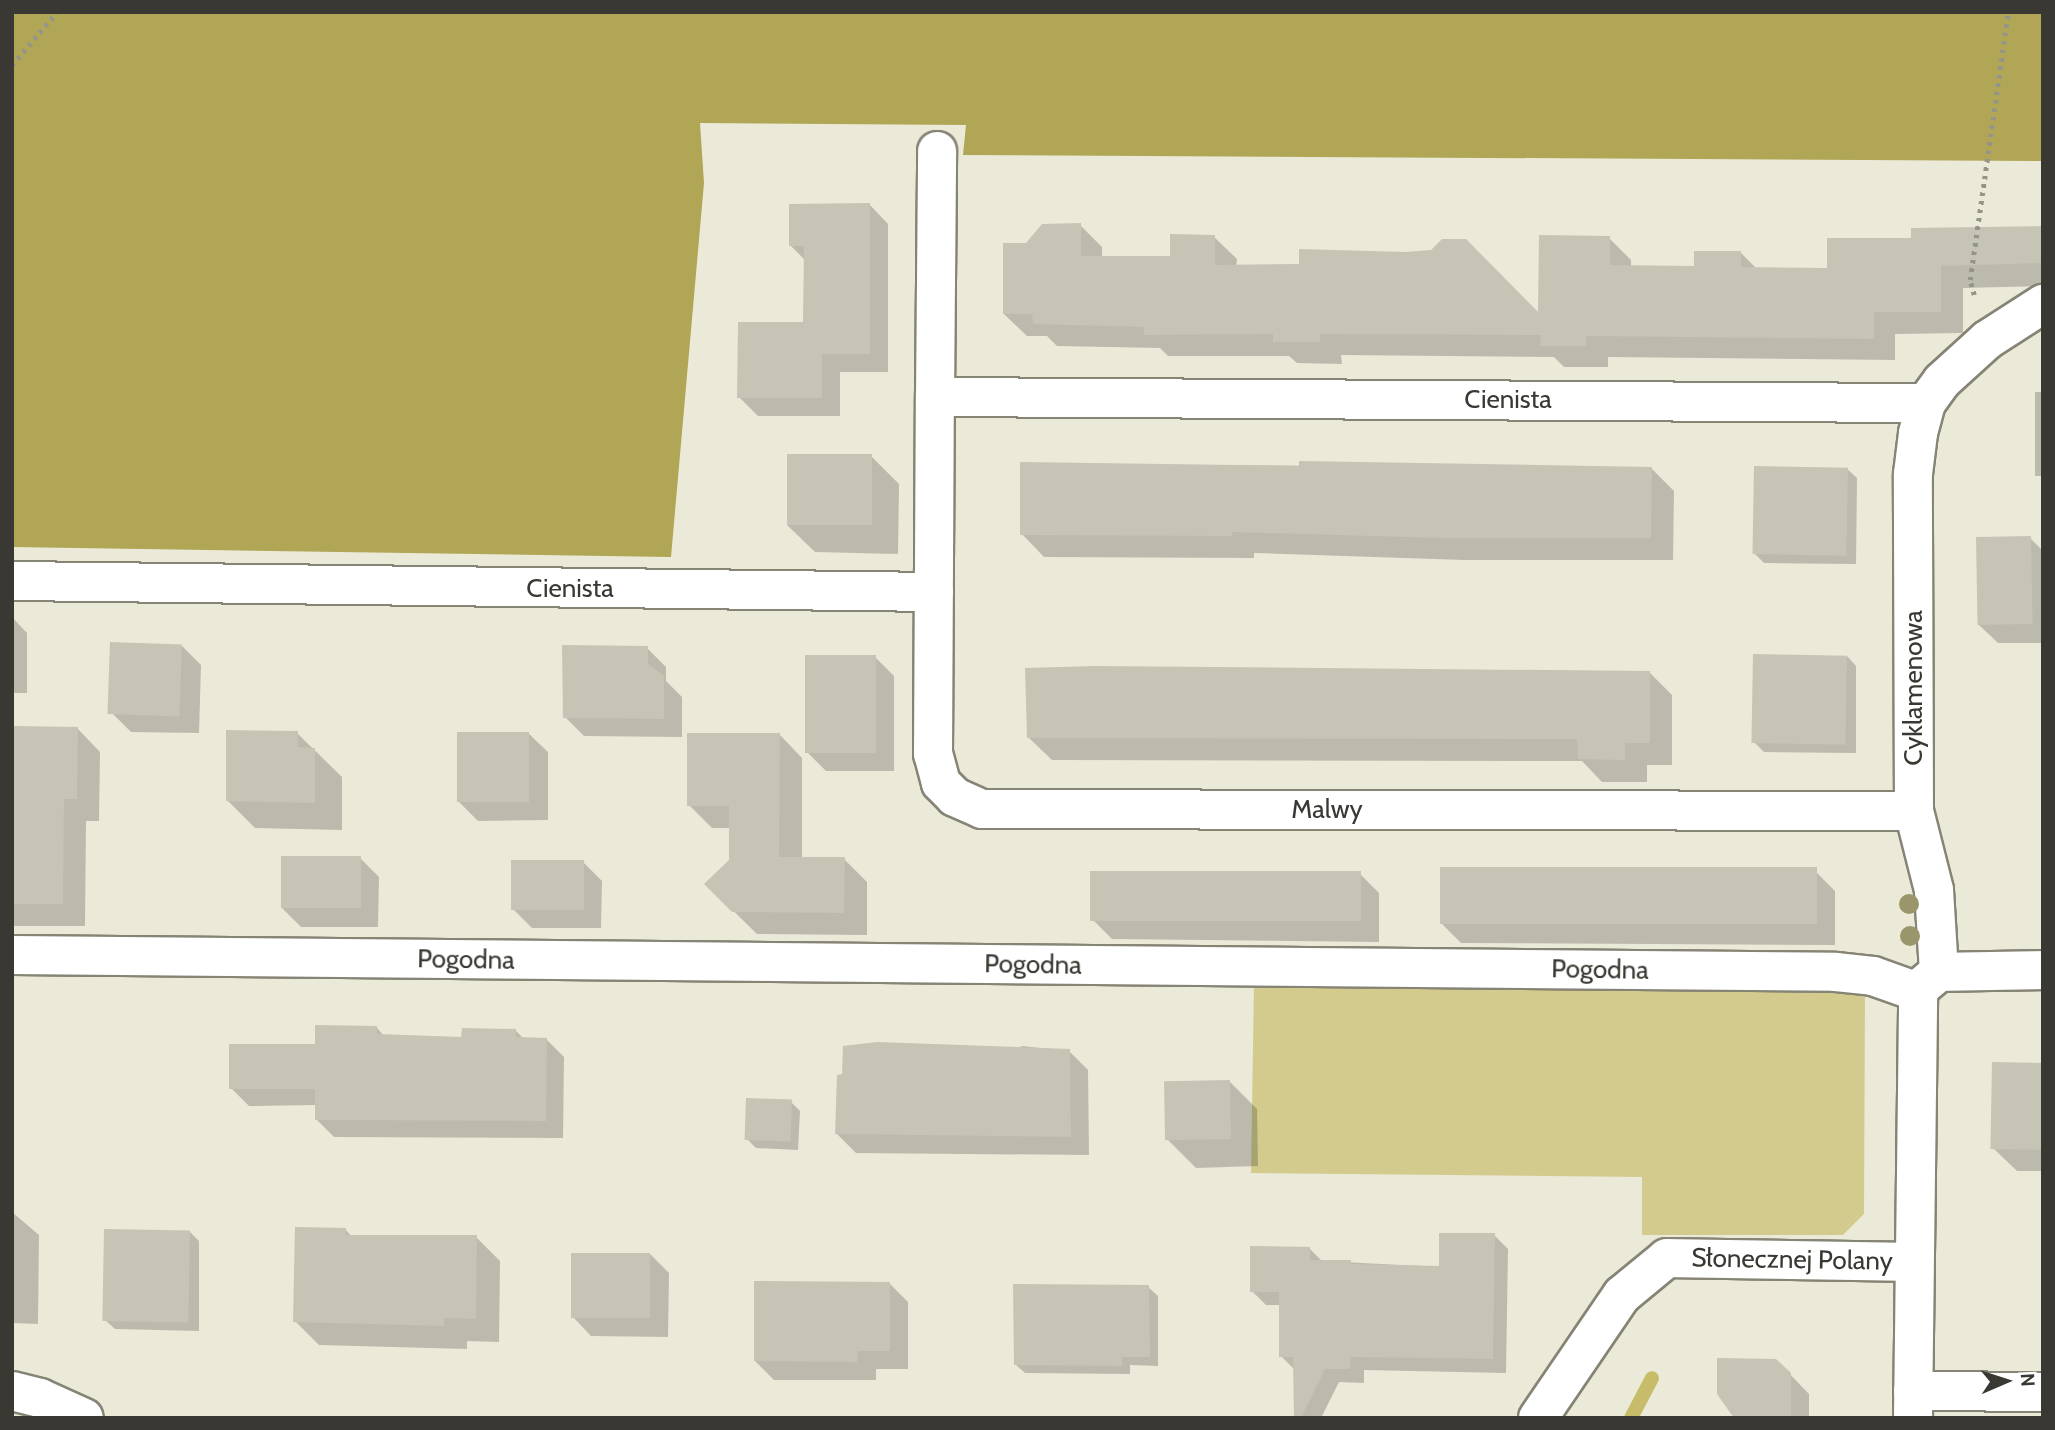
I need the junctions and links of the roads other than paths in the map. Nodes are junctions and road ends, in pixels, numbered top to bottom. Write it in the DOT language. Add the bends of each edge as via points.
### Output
graph roads {
  1 [pos="937,151"];
  2 [pos="2043,304"];
  3 [pos="935,397"];
  4 [pos="1926,403"];
  5 [pos="12,581"];
  6 [pos="934,592"];
  7 [pos="1914,811"];
  8 [pos="12,955"];
  9 [pos="2043,970"];
  10 [pos="1929,982"];
  11 [pos="1914,1262"];
  12 [pos="12,1391"];
  13 [pos="2043,1392"];
  14 [pos="1913,1404"];
  15 [pos="84,1418"];
  16 [pos="1538,1418"];
  1 -- 3 [label="street"];
  2 -- 4 [label="street" via="1987,340 1942,381"];
  3 -- 4 [label="street, Cienista"];
  3 -- 6 [label="street"];
  4 -- 7 [label="street, Cyklamenowa" via="1913,474"];
  5 -- 6 [label="street, Cienista"];
  6 -- 7 [label="street, Malwy" via="933,754 942,783 955,797 982,809"];
  7 -- 10 [label="street, Cyklamenowa" via="1934,890"];
  8 -- 10 [label="street, Pogodna" via="1836,972"];
  9 -- 10 [label="street, Pogodna"];
  10 -- 11 [label="street, Cyklamenowa"];
  11 -- 14 [label="street, Cyklamenowa"];
  11 -- 16 [label="street, Słonecznej Polany" via="1667,1258 1622,1295"];
  12 -- 15 [label="street"];
  13 -- 14 [label="street"];
}
